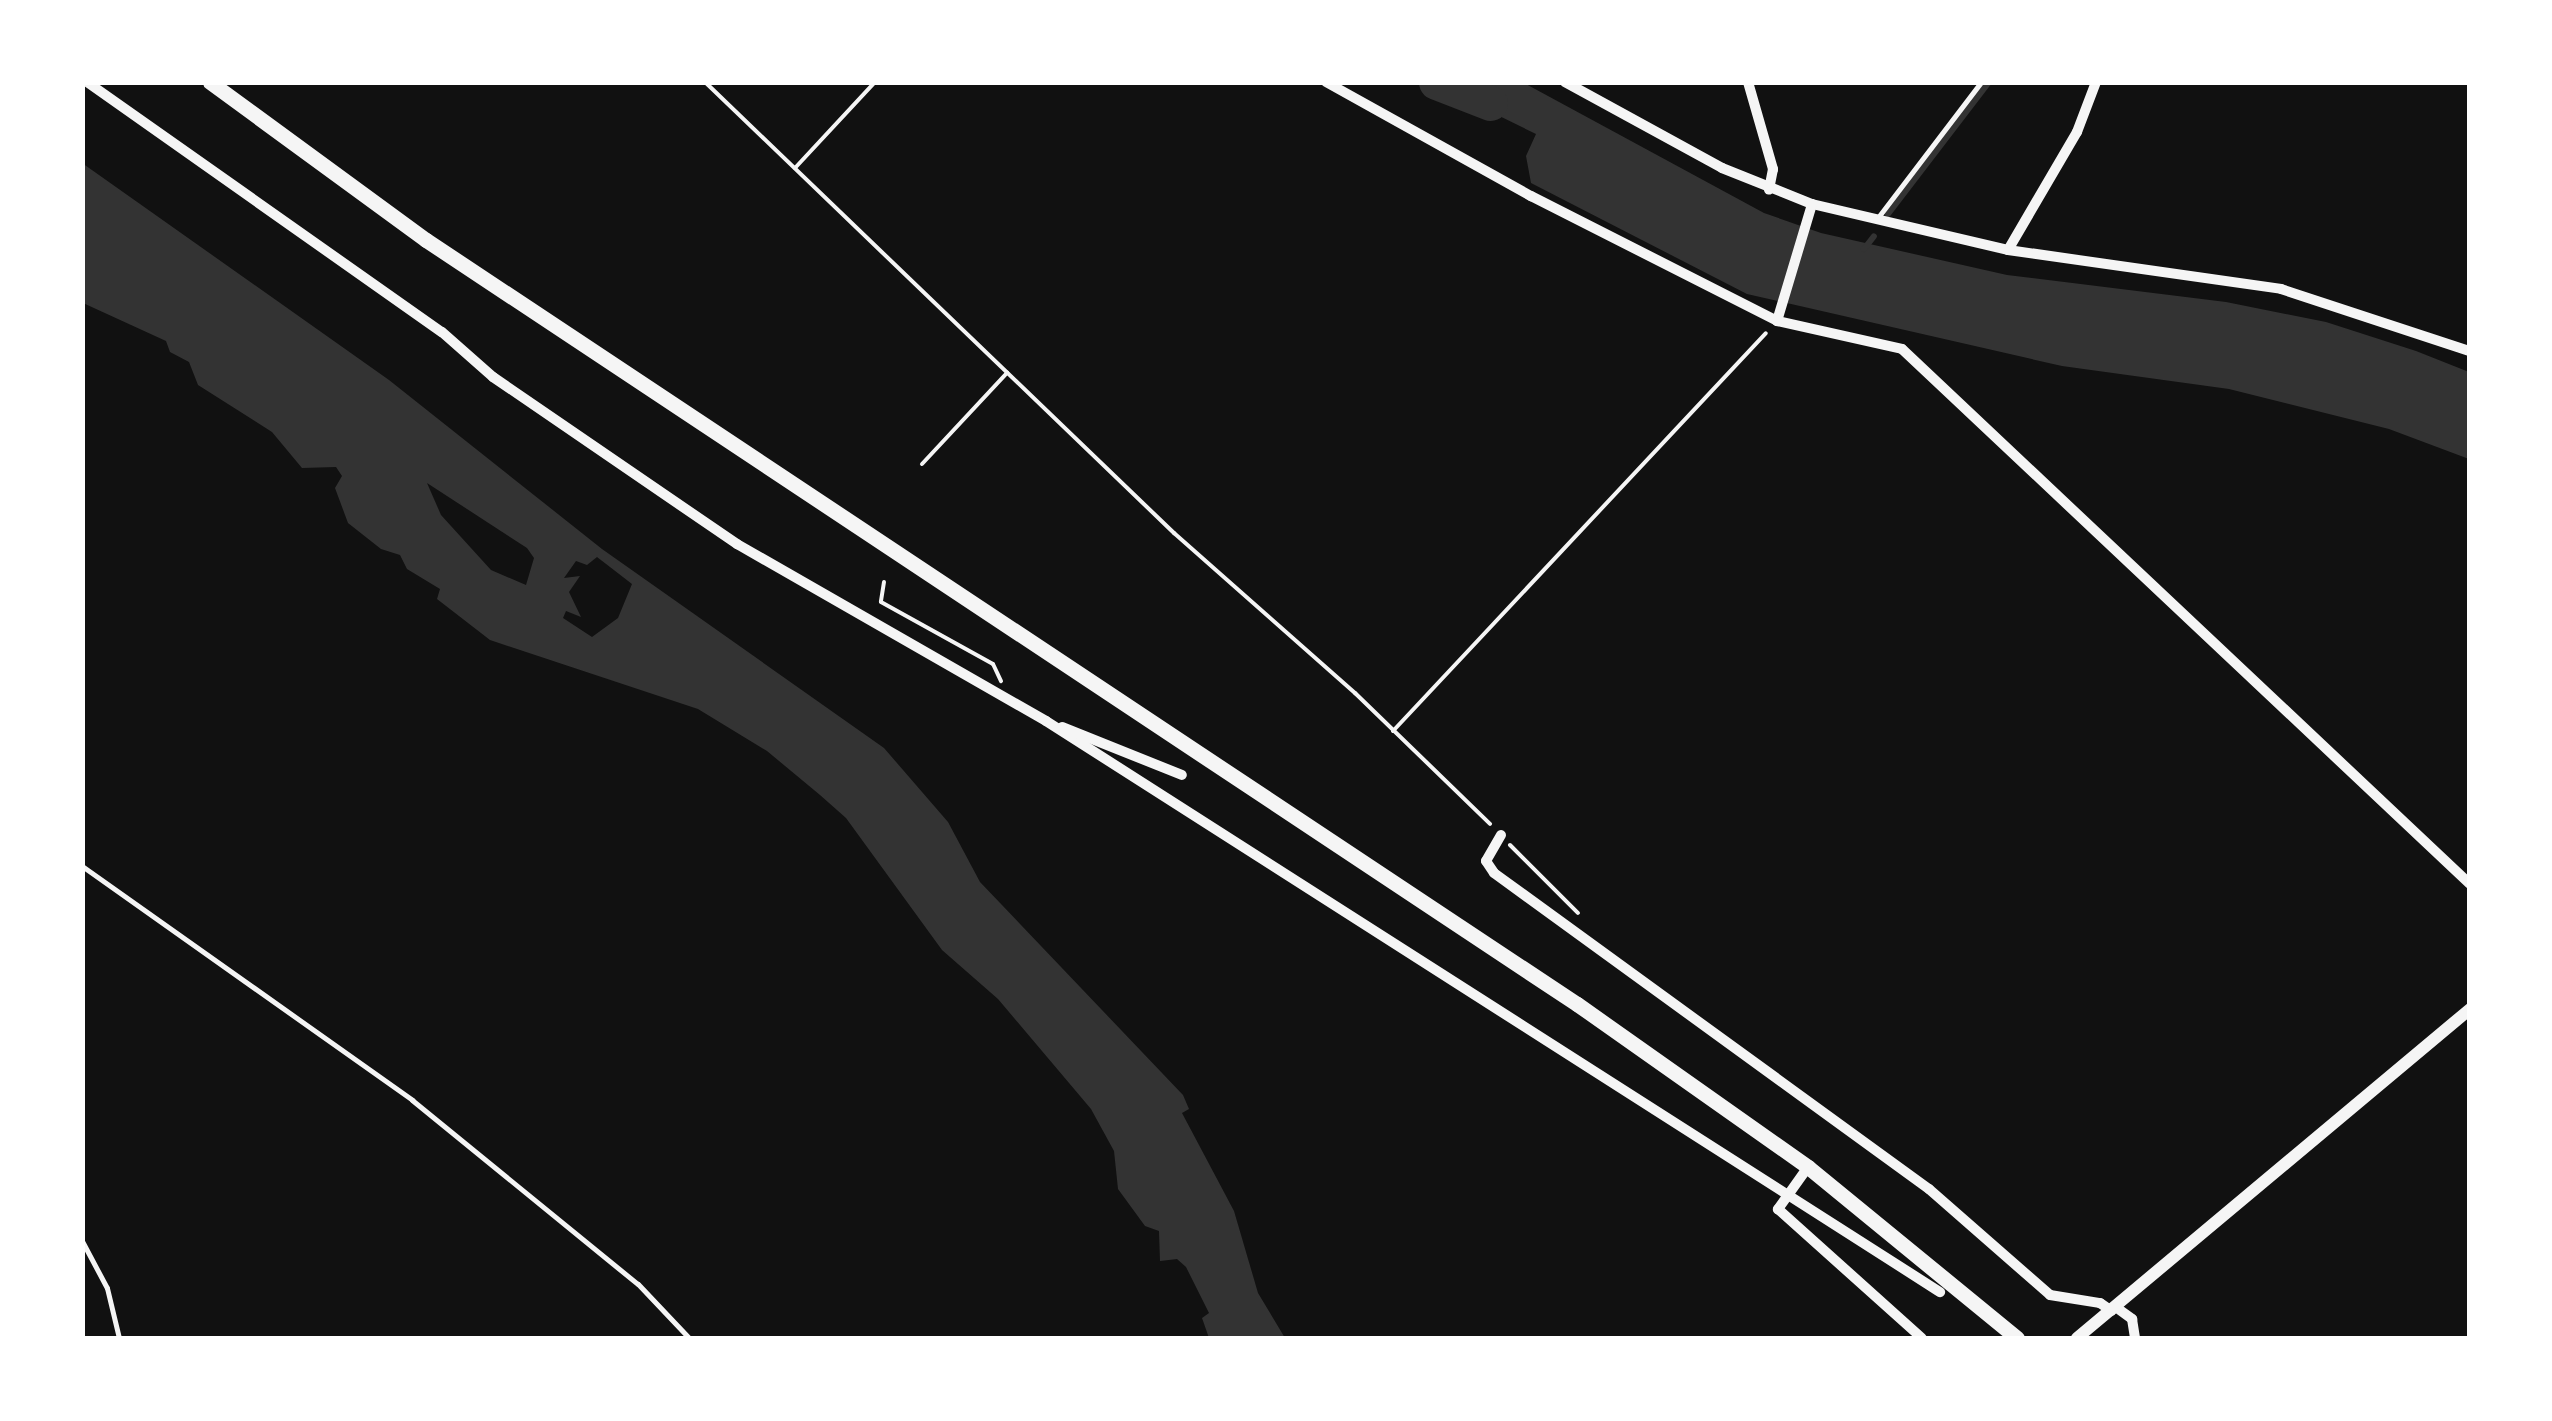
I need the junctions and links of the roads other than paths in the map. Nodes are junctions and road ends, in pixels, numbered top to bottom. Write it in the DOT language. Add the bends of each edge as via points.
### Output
graph roads {
  1 [pos="87,82"];
  2 [pos="210,82"];
  3 [pos="1326,82"];
  4 [pos="1566,82"];
  5 [pos="1748,82"];
  6 [pos="1981,82"];
  7 [pos="2096,82"];
  8 [pos="1769,190"];
  9 [pos="1811,209"];
  10 [pos="1874,222"];
  11 [pos="2008,250"];
  12 [pos="1779,315"];
  13 [pos="2470,352"];
  14 [pos="1046,722"];
  15 [pos="1182,775"];
  16 [pos="1501,836"];
  17 [pos="82,866"];
  18 [pos="2470,884"];
  19 [pos="2470,1008"];
  20 [pos="1808,1168"];
  21 [pos="1788,1198"];
  22 [pos="82,1242"];
  23 [pos="1940,1292"];
  24 [pos="2114,1309"];
  25 [pos="119,1338"];
  26 [pos="689,1338"];
  27 [pos="1922,1338"];
  28 [pos="2017,1338"];
  29 [pos="2078,1338"];
  30 [pos="2135,1338"];
  1 -- 14 [label="street" via="674,502 847,612"];
  2 -- 20 [label="highway" via="426,240 1577,1004"];
  3 -- 12 [label="street" via="1530,196"];
  4 -- 8 [label="street"];
  5 -- 8 [label="street" via="1773,168"];
  6 -- 10 [label="lane"];
  7 -- 11 [label="street" via="2077,132"];
  8 -- 9 [label="street"];
  9 -- 10 [label="street"];
  9 -- 12 [label="street"];
  10 -- 11 [label="street"];
  11 -- 13 [label="street" via="2281,288"];
  12 -- 18 [label="street" via="1902,349"];
  14 -- 15 [label="street"];
  14 -- 21 [label="street"];
  16 -- 24 [label="street" via="1486,860 1494,873 1930,1188 2050,1296"];
  17 -- 26 [label="lane" via="426,1110 638,1284"];
  19 -- 24 [label="street"];
  20 -- 21 [label="street"];
  20 -- 28 [label="highway"];
  21 -- 23 [label="street"];
  21 -- 27 [label="street" via="1778,1209"];
  22 -- 25 [label="lane" via="107,1288"];
  24 -- 29 [label="street"];
  24 -- 30 [label="street" via="2132,1319"];
}
